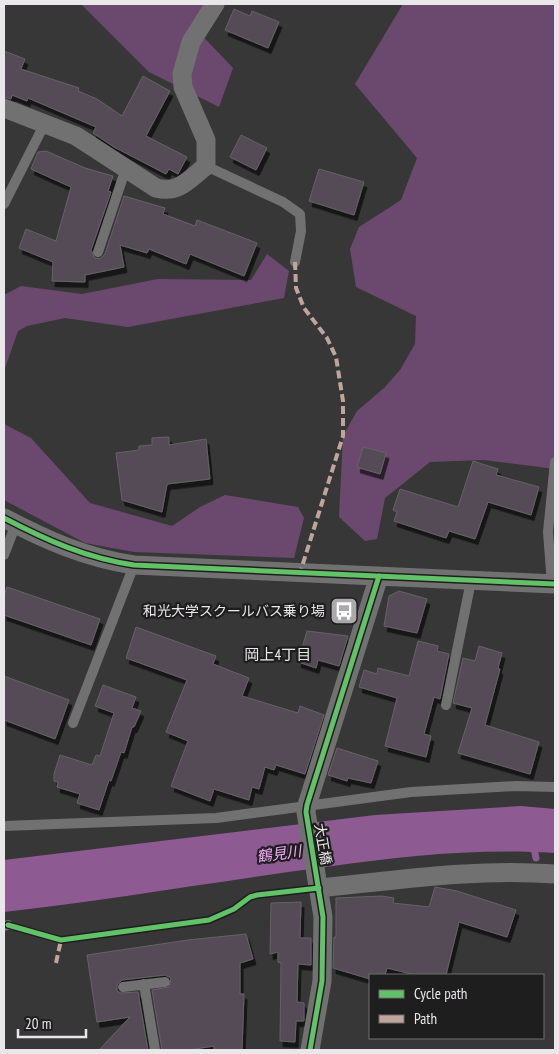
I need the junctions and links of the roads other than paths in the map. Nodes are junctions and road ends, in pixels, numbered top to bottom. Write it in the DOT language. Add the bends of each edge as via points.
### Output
graph roads {
  1 [pos="215,4"];
  2 [pos="4,108"];
  3 [pos="45,123"];
  4 [pos="206,166"];
  5 [pos="126,168"];
  6 [pos="4,204"];
  7 [pos="98,252"];
  8 [pos="295,262"];
  9 [pos="555,462"];
  10 [pos="10,521"];
  11 [pos="4,555"];
  12 [pos="134,565"];
  13 [pos="379,576"];
  14 [pos="471,581"];
  15 [pos="554,584"];
  16 [pos="446,705"];
  17 [pos="73,723"];
  18 [pos="555,787"];
  19 [pos="307,808"];
  20 [pos="4,826"];
  21 [pos="555,874"];
  22 [pos="319,884"];
  23 [pos="165,982"];
  24 [pos="144,984"];
  25 [pos="123,987"];
  26 [pos="154,1050"];
  27 [pos="310,1050"];
  1 -- 4 [label="street" via="191,42 182,74 183,87 206,140"];
  2 -- 3 [label="street"];
  3 -- 5 [label="street" via="76,136"];
  3 -- 6 [label="lane"];
  4 -- 5 [label="street" via="176,189 165,190 156,188"];
  4 -- 8 [label="lane" via="283,202 300,214 301,231"];
  5 -- 7 [label="lane"];
  9 -- 15 [label="lane" via="548,532"];
  10 -- 11 [label="lane"];
  10 -- 12 [label="street" via="82,554"];
  12 -- 13 [label="street"];
  12 -- 17 [label="lane"];
  13 -- 14 [label="street"];
  13 -- 19 [label="street"];
  14 -- 15 [label="street"];
  14 -- 16 [label="lane"];
  18 -- 19 [label="lane" via="411,792"];
  19 -- 20 [label="lane" via="216,818"];
  19 -- 22 [label="street, 大正橋"];
  21 -- 22 [label="street" via="444,875"];
  22 -- 27 [label="street, 大正橋" via="323,917 322,981"];
  23 -- 24 [label="lane"];
  24 -- 25 [label="lane"];
  24 -- 26 [label="lane"];
}
